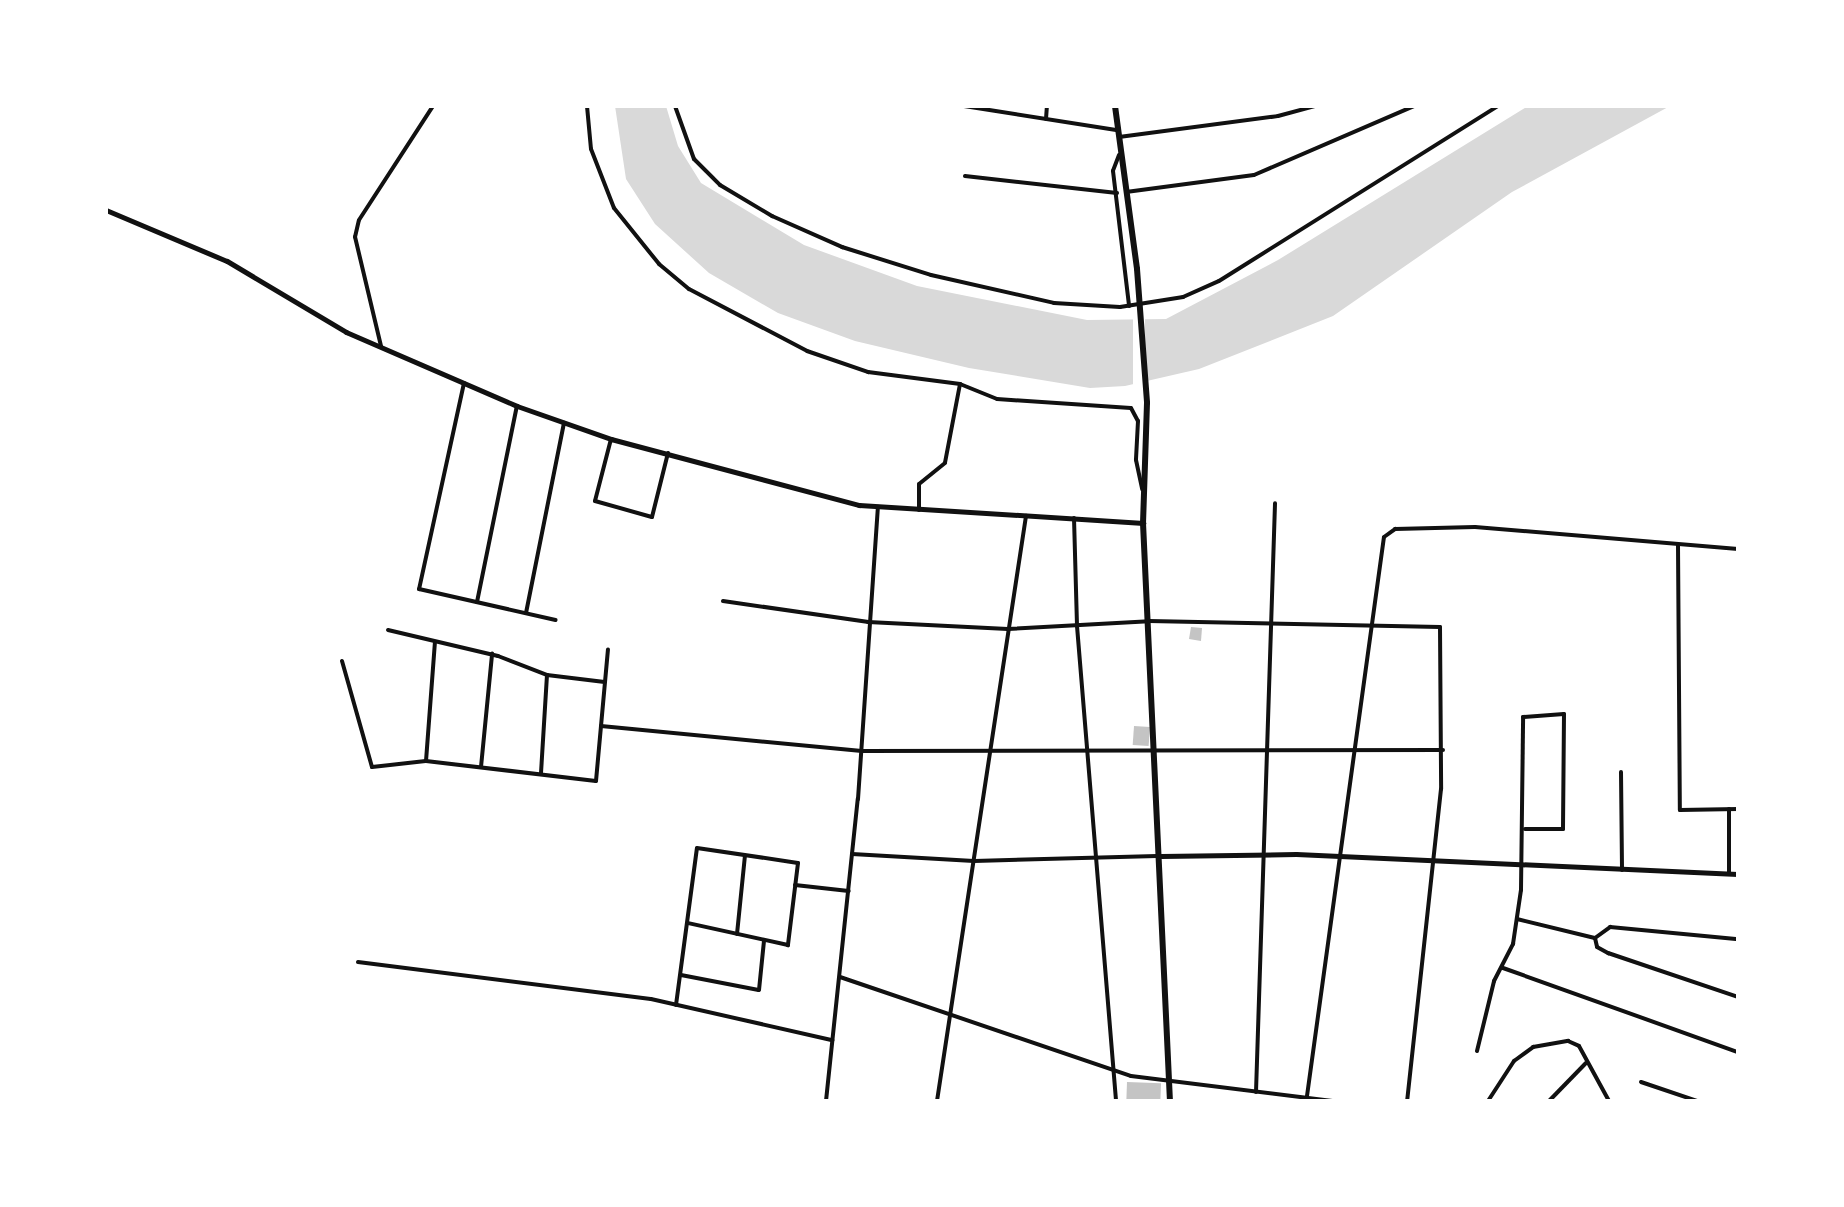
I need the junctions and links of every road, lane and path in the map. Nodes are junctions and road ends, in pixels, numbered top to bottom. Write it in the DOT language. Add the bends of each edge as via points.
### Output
graph roads {
  1 [pos="433,106"];
  2 [pos="587,106"];
  3 [pos="675,106"];
  4 [pos="964,106"];
  5 [pos="1047,106"];
  6 [pos="1115,106"];
  7 [pos="1315,106"];
  8 [pos="1414,106"];
  9 [pos="1498,106"];
  10 [pos="988,108"];
  11 [pos="1046,119"];
  12 [pos="1116,133"];
  13 [pos="1119,155"];
  14 [pos="965,176"];
  15 [pos="1126,192"];
  16 [pos="1117,193"];
  17 [pos="106,210"];
  18 [pos="1129,306"];
  19 [pos="381,347"];
  20 [pos="464,383"];
  21 [pos="960,384"];
  22 [pos="517,406"];
  23 [pos="564,423"];
  24 [pos="611,439"];
  25 [pos="668,453"];
  26 [pos="1143,492"];
  27 [pos="1275,503"];
  28 [pos="878,507"];
  29 [pos="919,510"];
  30 [pos="1026,516"];
  31 [pos="1074,518"];
  32 [pos="1143,523"];
  33 [pos="1678,545"];
  34 [pos="1738,549"];
  35 [pos="723,601"];
  36 [pos="477,602"];
  37 [pos="526,613"];
  38 [pos="556,620"];
  39 [pos="1149,621"];
  40 [pos="868,622"];
  41 [pos="1273,623"];
  42 [pos="1077,626"];
  43 [pos="1369,626"];
  44 [pos="1008,629"];
  45 [pos="388,630"];
  46 [pos="435,642"];
  47 [pos="608,650"];
  48 [pos="492,654"];
  49 [pos="342,661"];
  50 [pos="547,675"];
  51 [pos="605,682"];
  52 [pos="601,726"];
  53 [pos="1089,749"];
  54 [pos="1156,749"];
  55 [pos="1268,749"];
  56 [pos="1443,750"];
  57 [pos="862,751"];
  58 [pos="1352,751"];
  59 [pos="990,752"];
  60 [pos="426,761"];
  61 [pos="481,767"];
  62 [pos="1621,772"];
  63 [pos="541,774"];
  64 [pos="1729,809"];
  65 [pos="1738,809"];
  66 [pos="1525,829"];
  67 [pos="852,854"];
  68 [pos="1267,854"];
  69 [pos="745,855"];
  70 [pos="1161,856"];
  71 [pos="1337,857"];
  72 [pos="1097,858"];
  73 [pos="974,861"];
  74 [pos="1435,863"];
  75 [pos="1523,867"];
  76 [pos="1622,870"];
  77 [pos="1729,873"];
  78 [pos="1738,874"];
  79 [pos="795,885"];
  80 [pos="849,891"];
  81 [pos="1517,919"];
  82 [pos="688,923"];
  83 [pos="737,934"];
  84 [pos="1595,938"];
  85 [pos="1738,939"];
  86 [pos="764,941"];
  87 [pos="358,962"];
  88 [pos="1502,968"];
  89 [pos="681,975"];
  90 [pos="840,977"];
  91 [pos="1738,997"];
  92 [pos="676,1005"];
  93 [pos="950,1011"];
  94 [pos="833,1040"];
  95 [pos="1477,1051"];
  96 [pos="1738,1052"];
  97 [pos="1587,1063"];
  98 [pos="1115,1069"];
  99 [pos="1169,1081"];
  100 [pos="1641,1082"];
  101 [pos="1256,1092"];
  102 [pos="1307,1096"];
  103 [pos="826,1101"];
  104 [pos="937,1101"];
  105 [pos="1116,1101"];
  106 [pos="1170,1101"];
  107 [pos="1332,1101"];
  108 [pos="1407,1101"];
  109 [pos="1488,1101"];
  110 [pos="1549,1101"];
  111 [pos="1609,1101"];
  112 [pos="1697,1101"];
  1 -- 19 [label="street" via="359,220 355,237"];
  2 -- 21 [label="street" via="591,149 614,208 659,264 689,289 758,329 819,355 868,372"];
  3 -- 18 [label="street" via="694,159 720,185 786,222 931,275 1054,303"];
  4 -- 10 [label="street"];
  5 -- 11 [label="street"];
  6 -- 12 [label="main road"];
  7 -- 12 [label="street" via="1278,116"];
  8 -- 15 [label="street" via="1254,175"];
  9 -- 18 [label="street" via="1219,281 1183,297"];
  10 -- 11 [label="street"];
  11 -- 12 [label="street"];
  12 -- 13 [label="main road"];
  13 -- 15 [label="main road"];
  13 -- 16 [label="street" via="1113,171"];
  14 -- 16 [label="street"];
  15 -- 26 [label="main road" via="1147,403"];
  16 -- 18 [label="street"];
  17 -- 19 [label="street" via="210,252"];
  19 -- 20 [label="street"];
  20 -- 22 [label="street"];
  20 -- 36 [label="street" via="419,589"];
  21 -- 26 [label="street" via="997,399 1131,408 1138,421 1136,460"];
  21 -- 29 [label="street" via="945,463 919,484"];
  22 -- 23 [label="street"];
  22 -- 36 [label="street"];
  23 -- 24 [label="street"];
  23 -- 37 [label="street"];
  24 -- 25 [label="street"];
  24 -- 25 [label="street" via="595,501 652,517"];
  25 -- 28 [label="street" via="818,496"];
  26 -- 32 [label="main road"];
  27 -- 41 [label="street"];
  28 -- 29 [label="street"];
  28 -- 40 [label="street"];
  29 -- 30 [label="street"];
  30 -- 31 [label="street"];
  30 -- 44 [label="street"];
  31 -- 32 [label="street"];
  31 -- 42 [label="street"];
  32 -- 39 [label="main road"];
  33 -- 34 [label="street"];
  33 -- 43 [label="street" via="1475,527 1395,529 1384,537"];
  33 -- 64 [label="street" via="1680,810"];
  35 -- 40 [label="street"];
  36 -- 37 [label="street"];
  37 -- 38 [label="street"];
  39 -- 41 [label="street"];
  39 -- 42 [label="street"];
  39 -- 54 [label="main road"];
  40 -- 44 [label="street"];
  40 -- 57 [label="street"];
  41 -- 43 [label="street"];
  41 -- 55 [label="street"];
  42 -- 44 [label="street"];
  42 -- 53 [label="street"];
  43 -- 56 [label="street" via="1440,627"];
  43 -- 58 [label="street"];
  44 -- 59 [label="street"];
  45 -- 46 [label="street"];
  46 -- 48 [label="street"];
  46 -- 60 [label="street"];
  47 -- 51 [label="street"];
  48 -- 50 [label="street"];
  48 -- 61 [label="street"];
  49 -- 60 [label="street" via="372,767"];
  50 -- 51 [label="street"];
  50 -- 63 [label="street"];
  51 -- 52 [label="street"];
  52 -- 57 [label="street"];
  52 -- 63 [label="street" via="596,781"];
  53 -- 54 [label="street"];
  53 -- 59 [label="street"];
  53 -- 72 [label="street"];
  54 -- 55 [label="street"];
  54 -- 70 [label="main road"];
  55 -- 58 [label="street"];
  55 -- 68 [label="street"];
  56 -- 58 [label="street"];
  56 -- 74 [label="street"];
  57 -- 59 [label="street"];
  57 -- 67 [label="street"];
  58 -- 71 [label="street"];
  59 -- 73 [label="street"];
  60 -- 61 [label="street"];
  61 -- 63 [label="street"];
  62 -- 76 [label="street"];
  64 -- 65 [label="street"];
  64 -- 77 [label="street"];
  66 -- 66 [label="street" via="1523,717 1564,714 1563,829"];
  66 -- 75 [label="street"];
  67 -- 73 [label="street"];
  67 -- 80 [label="street"];
  68 -- 70 [label="street"];
  68 -- 71 [label="street"];
  68 -- 101 [label="street"];
  69 -- 79 [label="street" via="798,863"];
  69 -- 82 [label="street" via="697,848"];
  69 -- 83 [label="street"];
  70 -- 72 [label="street"];
  70 -- 99 [label="main road"];
  71 -- 74 [label="street"];
  71 -- 102 [label="street"];
  72 -- 73 [label="street"];
  72 -- 98 [label="street"];
  73 -- 93 [label="street"];
  74 -- 75 [label="street"];
  74 -- 108 [label="street"];
  75 -- 76 [label="street"];
  75 -- 81 [label="street"];
  76 -- 77 [label="street"];
  77 -- 78 [label="street"];
  79 -- 80 [label="street"];
  79 -- 86 [label="street" via="788,945"];
  80 -- 90 [label="street"];
  81 -- 84 [label="street"];
  81 -- 88 [label="street"];
  82 -- 83 [label="street"];
  82 -- 89 [label="street"];
  83 -- 86 [label="street"];
  84 -- 85 [label="street" via="1610,927"];
  84 -- 91 [label="street" via="1597,947 1608,953"];
  86 -- 89 [label="street" via="759,990"];
  87 -- 92 [label="street"];
  88 -- 95 [label="street"];
  88 -- 96 [label="street"];
  89 -- 92 [label="street"];
  90 -- 93 [label="street"];
  90 -- 94 [label="street"];
  92 -- 94 [label="street"];
  93 -- 98 [label="street"];
  93 -- 104 [label="street"];
  94 -- 103 [label="street"];
  97 -- 109 [label="street" via="1579,1046 1568,1041 1540,1043 1514,1061"];
  97 -- 110 [label="street"];
  97 -- 111 [label="street"];
  98 -- 99 [label="street"];
  98 -- 105 [label="street"];
  99 -- 101 [label="street"];
  99 -- 106 [label="main road"];
  100 -- 112 [label="street"];
  101 -- 102 [label="street"];
  102 -- 107 [label="street"];
}
